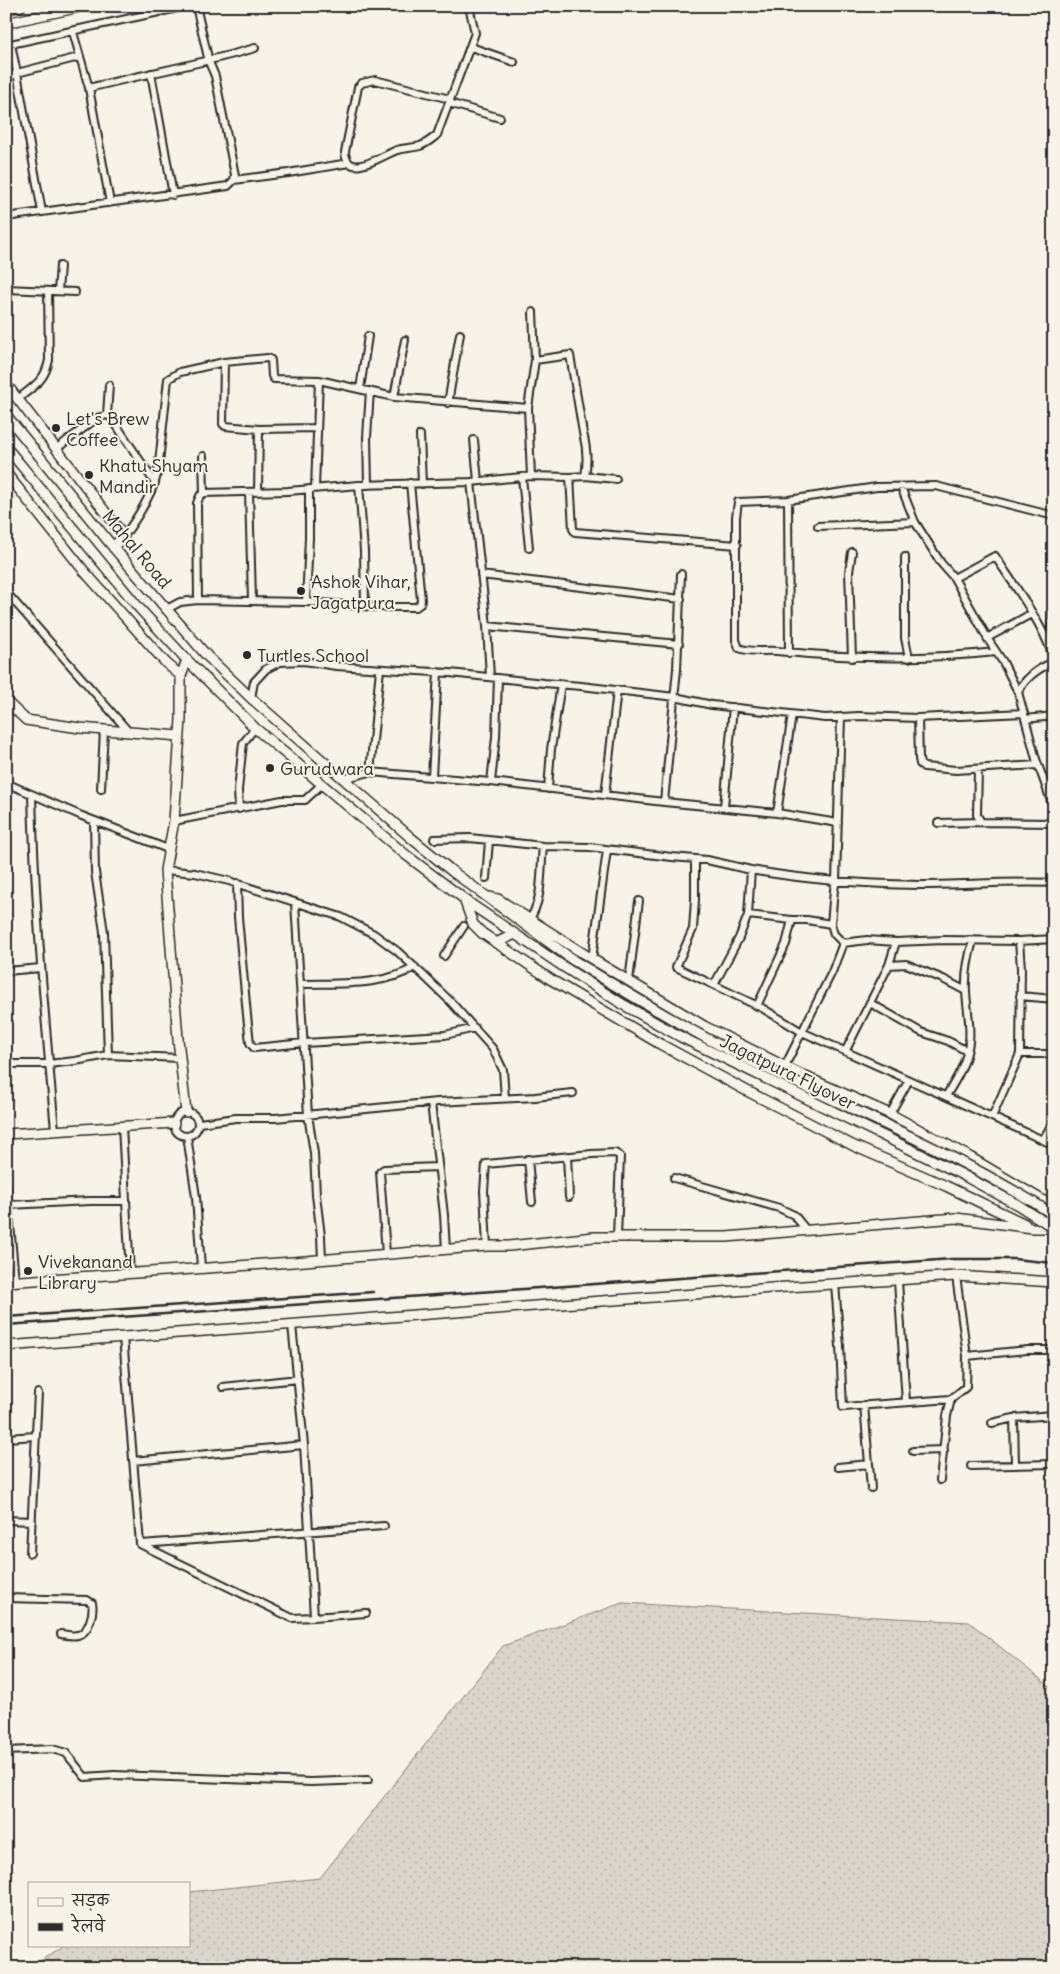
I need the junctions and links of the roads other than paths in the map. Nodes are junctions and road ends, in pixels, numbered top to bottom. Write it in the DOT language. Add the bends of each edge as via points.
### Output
graph roads {
  1 [pos="21,6"];
  2 [pos="85,6"];
  3 [pos="186,6"];
  4 [pos="196,6"];
  5 [pos="470,6"];
  6 [pos="6,9"];
  7 [pos="6,23"];
  8 [pos="73,32"];
  9 [pos="8,44"];
  10 [pos="471,47"];
  11 [pos="256,48"];
  12 [pos="79,57"];
  13 [pos="209,62"];
  14 [pos="514,62"];
  15 [pos="151,72"];
  16 [pos="17,73"];
  17 [pos="6,78"];
  18 [pos="88,88"];
  19 [pos="449,101"];
  20 [pos="500,118"];
  21 [pos="348,162"];
  22 [pos="234,180"];
  23 [pos="173,195"];
  24 [pos="110,203"];
  25 [pos="42,212"];
  26 [pos="6,217"];
  27 [pos="60,266"];
  28 [pos="6,289"];
  29 [pos="48,291"];
  30 [pos="58,291"];
  31 [pos="75,292"];
  32 [pos="533,312"];
  33 [pos="460,334"];
  34 [pos="368,336"];
  35 [pos="405,340"];
  36 [pos="535,360"];
  37 [pos="224,362"];
  38 [pos="319,380"];
  39 [pos="6,384"];
  40 [pos="109,384"];
  41 [pos="360,389"];
  42 [pos="370,391"];
  43 [pos="394,397"];
  44 [pos="18,399"];
  45 [pos="448,402"];
  46 [pos="528,408"];
  47 [pos="6,415"];
  48 [pos="107,415"];
  49 [pos="316,428"];
  50 [pos="259,429"];
  51 [pos="420,435"];
  52 [pos="474,440"];
  53 [pos="6,447"];
  54 [pos="56,449"];
  55 [pos="203,456"];
  56 [pos="7,474"];
  57 [pos="531,476"];
  58 [pos="586,476"];
  59 [pos="522,477"];
  60 [pos="570,477"];
  61 [pos="616,479"];
  62 [pos="475,482"];
  63 [pos="155,483"];
  64 [pos="410,484"];
  65 [pos="422,484"];
  66 [pos="359,485"];
  67 [pos="368,485"];
  68 [pos="900,487"];
  69 [pos="312,489"];
  70 [pos="258,491"];
  71 [pos="249,492"];
  72 [pos="204,493"];
  73 [pos="788,500"];
  74 [pos="1054,516"];
  75 [pos="915,522"];
  76 [pos="818,526"];
  77 [pos="124,536"];
  78 [pos="736,545"];
  79 [pos="113,547"];
  80 [pos="529,548"];
  81 [pos="852,552"];
  82 [pos="905,557"];
  83 [pos="681,574"];
  84 [pos="481,575"];
  85 [pos="954,578"];
  86 [pos="6,592"];
  87 [pos="681,599"];
  88 [pos="198,600"];
  89 [pos="252,600"];
  90 [pos="306,602"];
  91 [pos="1054,602"];
  92 [pos="365,605"];
  93 [pos="167,609"];
  94 [pos="1031,614"];
  95 [pos="487,626"];
  96 [pos="987,638"];
  97 [pos="679,644"];
  98 [pos="1049,645"];
  99 [pos="996,652"];
  100 [pos="789,653"];
  101 [pos="852,658"];
  102 [pos="909,658"];
  103 [pos="187,660"];
  104 [pos="1054,662"];
  105 [pos="380,669"];
  106 [pos="438,672"];
  107 [pos="181,676"];
  108 [pos="490,677"];
  109 [pos="498,678"];
  110 [pos="561,684"];
  111 [pos="616,690"];
  112 [pos="1018,692"];
  113 [pos="675,697"];
  114 [pos="250,698"];
  115 [pos="6,701"];
  116 [pos="732,707"];
  117 [pos="792,715"];
  118 [pos="1024,716"];
  119 [pos="1054,716"];
  120 [pos="841,717"];
  121 [pos="918,718"];
  122 [pos="255,728"];
  123 [pos="104,730"];
  124 [pos="129,732"];
  125 [pos="180,736"];
  126 [pos="1038,765"];
  127 [pos="978,769"];
  128 [pos="370,772"];
  129 [pos="432,776"];
  130 [pos="342,779"];
  131 [pos="491,782"];
  132 [pos="6,783"];
  133 [pos="321,785"];
  134 [pos="101,789"];
  135 [pos="548,789"];
  136 [pos="605,794"];
  137 [pos="32,795"];
  138 [pos="664,802"];
  139 [pos="724,807"];
  140 [pos="1054,808"];
  141 [pos="239,809"];
  142 [pos="777,813"];
  143 [pos="94,821"];
  144 [pos="174,821"];
  145 [pos="981,822"];
  146 [pos="838,823"];
  147 [pos="938,823"];
  148 [pos="1054,823"];
  149 [pos="434,839"];
  150 [pos="489,841"];
  151 [pos="543,846"];
  152 [pos="168,849"];
  153 [pos="607,850"];
  154 [pos="695,859"];
  155 [pos="165,870"];
  156 [pos="751,870"];
  157 [pos="486,878"];
  158 [pos="836,881"];
  159 [pos="238,883"];
  160 [pos="1054,883"];
  161 [pos="464,899"];
  162 [pos="639,901"];
  163 [pos="295,903"];
  164 [pos="748,915"];
  165 [pos="792,920"];
  166 [pos="528,922"];
  167 [pos="830,924"];
  168 [pos="464,926"];
  169 [pos="515,934"];
  170 [pos="1054,939"];
  171 [pos="973,941"];
  172 [pos="1019,941"];
  173 [pos="896,942"];
  174 [pos="496,943"];
  175 [pos="843,944"];
  176 [pos="444,956"];
  177 [pos="592,959"];
  178 [pos="889,964"];
  179 [pos="415,967"];
  180 [pos="40,968"];
  181 [pos="6,971"];
  182 [pos="629,981"];
  183 [pos="301,984"];
  184 [pos="714,986"];
  185 [pos="966,991"];
  186 [pos="1020,996"];
  187 [pos="1054,999"];
  188 [pos="870,1003"];
  189 [pos="757,1006"];
  190 [pos="475,1028"];
  191 [pos="802,1032"];
  192 [pos="304,1043"];
  193 [pos="846,1050"];
  194 [pos="967,1051"];
  195 [pos="1020,1054"];
  196 [pos="1054,1054"];
  197 [pos="108,1055"];
  198 [pos="181,1058"];
  199 [pos="48,1064"];
  200 [pos="786,1066"];
  201 [pos="6,1067"];
  202 [pos="909,1080"];
  203 [pos="573,1092"];
  204 [pos="946,1096"];
  205 [pos="505,1098"];
  206 [pos="431,1103"];
  207 [pos="186,1112"];
  208 [pos="308,1114"];
  209 [pos="890,1114"];
  210 [pos="992,1117"];
  211 [pos="1054,1120"];
  212 [pos="199,1123"];
  213 [pos="174,1124"];
  214 [pos="122,1126"];
  215 [pos="55,1130"];
  216 [pos="6,1134"];
  217 [pos="186,1136"];
  218 [pos="1043,1140"];
  219 [pos="1054,1145"];
  220 [pos="566,1156"];
  221 [pos="528,1159"];
  222 [pos="438,1167"];
  223 [pos="674,1178"];
  224 [pos="6,1179"];
  225 [pos="569,1197"];
  226 [pos="126,1201"];
  227 [pos="532,1202"];
  228 [pos="1053,1204"];
  229 [pos="9,1205"];
  230 [pos="1054,1215"];
  231 [pos="1032,1228"];
  232 [pos="1054,1228"];
  233 [pos="807,1231"];
  234 [pos="617,1237"];
  235 [pos="487,1246"];
  236 [pos="446,1250"];
  237 [pos="386,1254"];
  238 [pos="322,1260"];
  239 [pos="201,1267"];
  240 [pos="130,1274"];
  241 [pos="956,1276"];
  242 [pos="11,1281"];
  243 [pos="898,1281"];
  244 [pos="1054,1282"];
  245 [pos="835,1284"];
  246 [pos="292,1324"];
  247 [pos="122,1337"];
  248 [pos="6,1346"];
  249 [pos="1054,1350"];
  250 [pos="967,1356"];
  251 [pos="298,1379"];
  252 [pos="224,1386"];
  253 [pos="38,1393"];
  254 [pos="951,1399"];
  255 [pos="906,1402"];
  256 [pos="864,1405"];
  257 [pos="1054,1415"];
  258 [pos="1014,1418"];
  259 [pos="992,1423"];
  260 [pos="36,1436"];
  261 [pos="6,1438"];
  262 [pos="304,1445"];
  263 [pos="944,1450"];
  264 [pos="913,1451"];
  265 [pos="133,1461"];
  266 [pos="869,1464"];
  267 [pos="1015,1464"];
  268 [pos="1054,1464"];
  269 [pos="972,1466"];
  270 [pos="838,1467"];
  271 [pos="940,1480"];
  272 [pos="871,1488"];
  273 [pos="6,1520"];
  274 [pos="32,1521"];
  275 [pos="384,1526"];
  276 [pos="308,1531"];
  277 [pos="140,1544"];
  278 [pos="30,1553"];
  279 [pos="6,1598"];
  280 [pos="366,1613"];
  281 [pos="314,1617"];
  282 [pos="61,1634"];
  283 [pos="6,1752"];
  284 [pos="368,1780"];
  1 -- 6 [label="main road"];
  2 -- 7 [label="main road"];
  3 -- 8 [label="street"];
  4 -- 13 [label="street"];
  5 -- 10 [label="street" via="475,33"];
  8 -- 9 [label="street"];
  8 -- 12 [label="street"];
  9 -- 16 [label="street"];
  10 -- 14 [label="street"];
  10 -- 19 [label="street"];
  11 -- 13 [label="street"];
  12 -- 16 [label="street"];
  12 -- 18 [label="street"];
  13 -- 15 [label="street"];
  13 -- 22 [label="street" via="215,76"];
  15 -- 18 [label="street"];
  15 -- 23 [label="street"];
  16 -- 17 [label="street"];
  16 -- 25 [label="street"];
  18 -- 24 [label="street"];
  19 -- 20 [label="street"];
  19 -- 21 [label="street" via="437,135 422,145 396,150 358,166"];
  19 -- 21 [label="street" via="374,80 362,83 358,86 345,152"];
  21 -- 22 [label="street"];
  22 -- 23 [label="street" via="228,186"];
  23 -- 24 [label="street"];
  24 -- 25 [label="street"];
  25 -- 26 [label="street"];
  27 -- 30 [label="street"];
  28 -- 29 [label="street"];
  29 -- 30 [label="street"];
  29 -- 44 [label="street" via="47,371 42,380"];
  30 -- 31 [label="street"];
  32 -- 36 [label="street"];
  33 -- 45 [label="street"];
  34 -- 41 [label="street"];
  35 -- 43 [label="street"];
  36 -- 46 [label="street"];
  36 -- 58 [label="street" via="570,355 588,458"];
  37 -- 38 [label="street" via="268,358 274,379"];
  37 -- 50 [label="street" via="223,424 227,428"];
  37 -- 63 [label="street" via="180,372 168,379"];
  38 -- 41 [label="street"];
  38 -- 49 [label="street"];
  39 -- 44 [label="main road"];
  40 -- 48 [label="street"];
  41 -- 42 [label="street"];
  42 -- 43 [label="street"];
  42 -- 67 [label="street"];
  43 -- 45 [label="street"];
  44 -- 54 [label="main road"];
  45 -- 46 [label="street"];
  46 -- 57 [label="street"];
  47 -- 79 [label="main road, Mahal Road"];
  48 -- 54 [label="street" via="97,418"];
  48 -- 63 [label="street"];
  49 -- 50 [label="street"];
  49 -- 69 [label="street"];
  50 -- 70 [label="street"];
  51 -- 65 [label="street"];
  52 -- 62 [label="street"];
  53 -- 103 [label="main road, Mahal Road" via="139,608"];
  54 -- 77 [label="main road"];
  55 -- 72 [label="street"];
  56 -- 107 [label="main road" via="84,571"];
  57 -- 59 [label="street"];
  57 -- 60 [label="street"];
  58 -- 60 [label="street"];
  58 -- 61 [label="street"];
  59 -- 62 [label="street"];
  59 -- 80 [label="street"];
  60 -- 78 [label="street" via="575,532"];
  62 -- 65 [label="street"];
  62 -- 84 [label="street"];
  63 -- 77 [label="street"];
  64 -- 65 [label="street"];
  64 -- 67 [label="street"];
  64 -- 92 [label="street" via="420,604 413,607"];
  66 -- 67 [label="street"];
  66 -- 69 [label="street"];
  66 -- 92 [label="street"];
  68 -- 73 [label="street" via="877,487"];
  68 -- 74 [label="street" via="936,486"];
  68 -- 75 [label="street"];
  69 -- 70 [label="street"];
  69 -- 90 [label="street"];
  70 -- 71 [label="street"];
  71 -- 72 [label="street"];
  71 -- 89 [label="street"];
  72 -- 88 [label="street" via="197,503"];
  73 -- 78 [label="street" via="738,502"];
  73 -- 100 [label="street"];
  75 -- 76 [label="street"];
  75 -- 85 [label="street"];
  77 -- 79 [label="main road"];
  78 -- 100 [label="street" via="736,644 744,650"];
  79 -- 93 [label="main road, Mahal Road"];
  81 -- 101 [label="street" via="849,572"];
  82 -- 102 [label="street" via="905,638"];
  83 -- 87 [label="street"];
  84 -- 87 [label="street"];
  84 -- 95 [label="street"];
  85 -- 94 [label="street" via="995,556"];
  85 -- 96 [label="street"];
  86 -- 124 [label="street"];
  87 -- 97 [label="street"];
  88 -- 89 [label="street"];
  88 -- 93 [label="street" via="180,602"];
  89 -- 90 [label="street"];
  90 -- 92 [label="street"];
  91 -- 98 [label="street"];
  93 -- 114 [label="main road, Mahal Road" via="207,656"];
  94 -- 96 [label="street"];
  94 -- 98 [label="street"];
  95 -- 97 [label="street"];
  95 -- 108 [label="street"];
  96 -- 99 [label="street"];
  97 -- 113 [label="street"];
  98 -- 104 [label="street"];
  99 -- 102 [label="street"];
  99 -- 112 [label="street"];
  100 -- 101 [label="street"];
  101 -- 102 [label="street"];
  103 -- 107 [label="main road"];
  103 -- 122 [label="main road, Mahal Road"];
  104 -- 112 [label="street" via="1036,671"];
  105 -- 106 [label="street"];
  105 -- 114 [label="street" via="304,661 280,662 266,669 254,682"];
  105 -- 128 [label="street"];
  106 -- 108 [label="street"];
  106 -- 129 [label="street"];
  107 -- 125 [label="main road"];
  108 -- 109 [label="street"];
  109 -- 110 [label="street"];
  109 -- 131 [label="street"];
  110 -- 111 [label="street"];
  110 -- 135 [label="street"];
  111 -- 113 [label="street"];
  111 -- 136 [label="street"];
  112 -- 118 [label="street"];
  113 -- 116 [label="street"];
  113 -- 138 [label="street"];
  114 -- 130 [label="main road, Mahal Road"];
  115 -- 123 [label="main road" via="26,720"];
  116 -- 117 [label="street"];
  116 -- 139 [label="street"];
  117 -- 120 [label="street"];
  117 -- 142 [label="street"];
  118 -- 119 [label="street"];
  118 -- 121 [label="street"];
  118 -- 126 [label="street"];
  120 -- 121 [label="street"];
  120 -- 146 [label="street"];
  121 -- 127 [label="street" via="920,764 928,768"];
  122 -- 133 [label="main road, Mahal Road"];
  122 -- 141 [label="street" via="243,743"];
  123 -- 124 [label="main road"];
  123 -- 134 [label="street"];
  124 -- 125 [label="main road"];
  125 -- 144 [label="main road"];
  126 -- 127 [label="street"];
  126 -- 140 [label="street"];
  127 -- 145 [label="street" via="977,815"];
  128 -- 129 [label="street"];
  128 -- 130 [label="street"];
  129 -- 131 [label="street"];
  130 -- 166 [label="main road, Mahal Road" via="485,896"];
  131 -- 135 [label="street"];
  132 -- 137 [label="street"];
  133 -- 141 [label="street" via="305,800 282,800"];
  133 -- 161 [label="main road, Jagatpura Flyover"];
  135 -- 136 [label="street"];
  136 -- 138 [label="street"];
  137 -- 143 [label="street"];
  137 -- 180 [label="street"];
  138 -- 139 [label="street"];
  139 -- 142 [label="street"];
  141 -- 144 [label="street"];
  142 -- 146 [label="street"];
  143 -- 152 [label="street"];
  143 -- 197 [label="street" via="95,872 104,932"];
  144 -- 152 [label="main road"];
  145 -- 147 [label="street"];
  145 -- 148 [label="street"];
  146 -- 158 [label="street"];
  149 -- 150 [label="street"];
  150 -- 151 [label="street"];
  150 -- 157 [label="street"];
  151 -- 153 [label="street"];
  151 -- 166 [label="street" via="541,889 535,912"];
  152 -- 155 [label="main road"];
  153 -- 154 [label="street"];
  153 -- 177 [label="street"];
  154 -- 156 [label="street"];
  154 -- 184 [label="street" via="693,929 676,966"];
  155 -- 159 [label="street"];
  155 -- 198 [label="main road"];
  156 -- 158 [label="street"];
  156 -- 164 [label="street"];
  158 -- 160 [label="street"];
  158 -- 167 [label="street"];
  159 -- 163 [label="street"];
  159 -- 192 [label="street" via="238,917 250,1043 254,1048"];
  161 -- 169 [label="main road, Jagatpura Flyover"];
  161 -- 174 [label="main road" via="473,924"];
  162 -- 182 [label="street"];
  163 -- 179 [label="street" via="341,917 374,934"];
  163 -- 183 [label="street"];
  164 -- 165 [label="street"];
  164 -- 184 [label="street"];
  165 -- 167 [label="street"];
  165 -- 189 [label="street" via="786,944"];
  166 -- 177 [label="main road"];
  166 -- 230 [label="main road, Jagatpura Flyover, bridge" via="573,960 726,1049 964,1164"];
  167 -- 175 [label="street"];
  168 -- 176 [label="street"];
  169 -- 174 [label="main road"];
  169 -- 232 [label="main road, Jagatpura Flyover, bridge" via="624,1005 681,1037 959,1173"];
  170 -- 172 [label="street"];
  171 -- 172 [label="street"];
  171 -- 173 [label="street"];
  171 -- 185 [label="street"];
  172 -- 186 [label="street"];
  173 -- 175 [label="street" via="867,940"];
  173 -- 178 [label="street"];
  174 -- 231 [label="main road" via="660,1044 747,1091 854,1146"];
  175 -- 191 [label="street"];
  177 -- 182 [label="main road"];
  178 -- 185 [label="street" via="906,964"];
  178 -- 188 [label="street"];
  179 -- 183 [label="street" via="404,974 374,981"];
  179 -- 190 [label="street"];
  180 -- 181 [label="street"];
  180 -- 199 [label="street"];
  182 -- 200 [label="main road" via="704,1026"];
  183 -- 192 [label="street"];
  184 -- 189 [label="street"];
  185 -- 194 [label="street" via="969,1020"];
  186 -- 187 [label="street"];
  186 -- 195 [label="street"];
  188 -- 193 [label="street"];
  188 -- 194 [label="street" via="921,1032"];
  189 -- 191 [label="street"];
  190 -- 192 [label="street" via="445,1035"];
  190 -- 205 [label="street" via="493,1049 503,1070"];
  191 -- 193 [label="street"];
  191 -- 200 [label="street"];
  192 -- 208 [label="street"];
  193 -- 202 [label="street"];
  194 -- 204 [label="street"];
  195 -- 196 [label="street"];
  195 -- 210 [label="street"];
  197 -- 198 [label="street"];
  197 -- 199 [label="street"];
  198 -- 207 [label="main road"];
  199 -- 201 [label="street"];
  199 -- 215 [label="street"];
  200 -- 209 [label="main road"];
  202 -- 204 [label="street"];
  202 -- 209 [label="street"];
  203 -- 205 [label="street"];
  204 -- 210 [label="street"];
  205 -- 206 [label="street"];
  206 -- 208 [label="street"];
  206 -- 222 [label="street"];
  207 -- 212 [label="street" via="195,1116"];
  207 -- 213 [label="street" via="177,1116"];
  208 -- 212 [label="street"];
  208 -- 238 [label="street"];
  209 -- 228 [label="main road"];
  210 -- 218 [label="street"];
  211 -- 218 [label="street"];
  212 -- 217 [label="street" via="197,1131"];
  213 -- 214 [label="main road"];
  213 -- 217 [label="street" via="179,1134"];
  214 -- 215 [label="main road"];
  214 -- 226 [label="street"];
  215 -- 216 [label="main road"];
  217 -- 239 [label="street" via="196,1197"];
  218 -- 219 [label="street"];
  220 -- 221 [label="street"];
  220 -- 225 [label="street"];
  220 -- 234 [label="street" via="614,1153 620,1156"];
  221 -- 227 [label="street"];
  221 -- 235 [label="street" via="485,1165"];
  222 -- 236 [label="street"];
  222 -- 237 [label="street" via="384,1169 380,1172"];
  223 -- 233 [label="street" via="769,1204 794,1215"];
  224 -- 229 [label="street"];
  226 -- 229 [label="street"];
  226 -- 240 [label="street"];
  228 -- 231 [label="street"];
  229 -- 242 [label="street"];
  231 -- 232 [label="main road"];
  231 -- 233 [label="main road" via="956,1218"];
  233 -- 234 [label="main road" via="726,1237"];
  234 -- 235 [label="main road" via="594,1236"];
  235 -- 236 [label="main road"];
  236 -- 237 [label="main road"];
  237 -- 238 [label="main road"];
  238 -- 239 [label="main road"];
  239 -- 240 [label="main road"];
  240 -- 242 [label="main road"];
  241 -- 243 [label="main road"];
  241 -- 244 [label="main road"];
  241 -- 250 [label="street"];
  243 -- 245 [label="main road"];
  243 -- 255 [label="street"];
  245 -- 246 [label="main road"];
  245 -- 256 [label="street" via="843,1407"];
  246 -- 247 [label="main road"];
  246 -- 251 [label="street"];
  247 -- 248 [label="main road"];
  247 -- 265 [label="street"];
  249 -- 250 [label="street"];
  250 -- 254 [label="street" via="966,1387"];
  251 -- 252 [label="street"];
  251 -- 262 [label="street"];
  253 -- 260 [label="street"];
  254 -- 255 [label="street"];
  254 -- 263 [label="street"];
  255 -- 256 [label="street"];
  256 -- 266 [label="street"];
  257 -- 258 [label="street"];
  258 -- 259 [label="street"];
  258 -- 267 [label="street"];
  260 -- 261 [label="street"];
  260 -- 274 [label="street"];
  262 -- 265 [label="street"];
  262 -- 276 [label="street"];
  263 -- 264 [label="street"];
  263 -- 271 [label="street"];
  265 -- 277 [label="street"];
  266 -- 270 [label="street"];
  266 -- 272 [label="street"];
  267 -- 268 [label="street"];
  267 -- 269 [label="street"];
  273 -- 274 [label="street"];
  274 -- 278 [label="street"];
  275 -- 276 [label="street"];
  276 -- 277 [label="street"];
  276 -- 281 [label="street"];
  277 -- 281 [label="street" via="292,1618"];
  279 -- 282 [label="street" via="87,1600 92,1603 93,1610 85,1631 79,1635"];
  280 -- 281 [label="street"];
  283 -- 284 [label="street" via="52,1749 66,1753 85,1777 114,1775 311,1782"];
}
